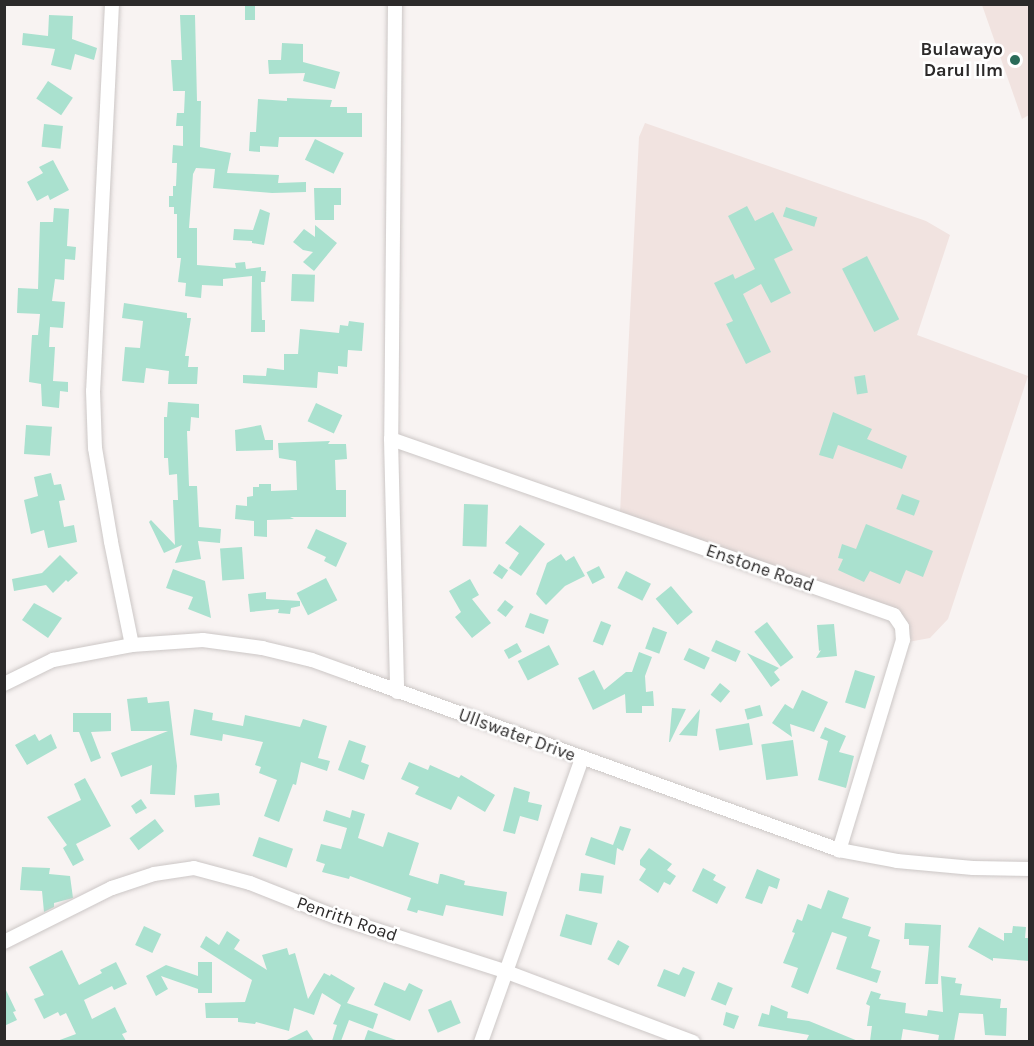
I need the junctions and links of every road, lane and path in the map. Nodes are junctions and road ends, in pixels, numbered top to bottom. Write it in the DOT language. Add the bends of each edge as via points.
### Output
graph roads {
  1 [pos="112,4"];
  2 [pos="395,4"];
  3 [pos="391,439"];
  4 [pos="132,645"];
  5 [pos="4,684"];
  6 [pos="396,692"];
  7 [pos="582,758"];
  8 [pos="839,850"];
  9 [pos="1029,869"];
  10 [pos="4,942"];
  11 [pos="504,971"];
  12 [pos="481,1041"];
  13 [pos="693,1041"];
  1 -- 4 [label="street" via="93,391 95,448"];
  2 -- 3 [label="street"];
  3 -- 6 [label="street"];
  3 -- 8 [label="street, Enstone Road" via="894,615 902,627 903,640"];
  4 -- 5 [label="street, Ullswater Drive" via="53,660"];
  4 -- 6 [label="street, Ullswater Drive" via="203,640 262,648 312,660"];
  6 -- 7 [label="street, Ullswater Drive"];
  7 -- 8 [label="street, Ullswater Drive"];
  7 -- 11 [label="street"];
  8 -- 9 [label="street, Ullswater Drive" via="897,861"];
  10 -- 11 [label="street, Penrith Road" via="112,888 154,874 194,868"];
  11 -- 12 [label="street"];
  11 -- 13 [label="street, Penrith Road"];
}
